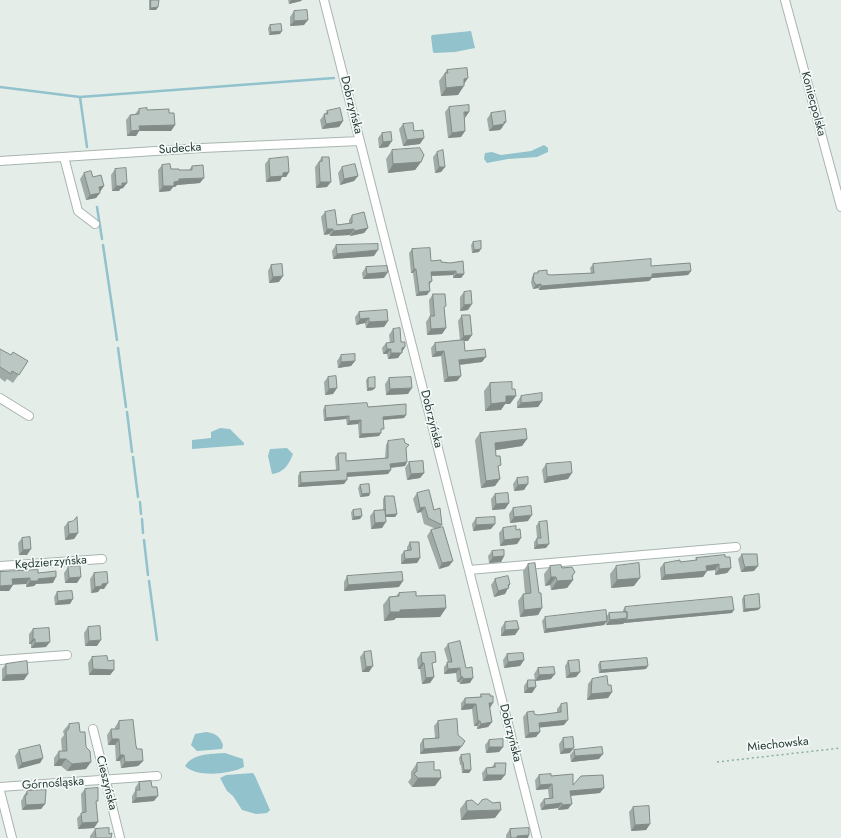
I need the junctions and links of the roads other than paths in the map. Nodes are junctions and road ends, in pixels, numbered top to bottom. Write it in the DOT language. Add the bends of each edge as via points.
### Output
graph roads {
  1 [pos="324,0"];
  2 [pos="785,0"];
  3 [pos="360,141"];
  4 [pos="64,157"];
  5 [pos="0,161"];
  6 [pos="841,207"];
  7 [pos="95,224"];
  8 [pos="0,398"];
  9 [pos="29,416"];
  10 [pos="736,547"];
  11 [pos="102,559"];
  12 [pos="0,566"];
  13 [pos="469,570"];
  14 [pos="67,655"];
  15 [pos="0,660"];
  16 [pos="93,729"];
  17 [pos="157,776"];
  18 [pos="105,780"];
  19 [pos="0,787"];
  20 [pos="0,791"];
  21 [pos="12,838"];
  22 [pos="120,838"];
  23 [pos="537,838"];
  1 -- 3 [label="street, Dobrzyńska"];
  2 -- 6 [label="street, Koniecpolska"];
  3 -- 4 [label="street, Sudecka"];
  3 -- 13 [label="street, Dobrzyńska"];
  4 -- 5 [label="street, Sudecka"];
  4 -- 7 [label="street" via="78,211"];
  8 -- 9 [label="street"];
  10 -- 13 [label="street"];
  11 -- 12 [label="street, Kędzierzyńska"];
  13 -- 23 [label="street, Dobrzyńska"];
  14 -- 15 [label="street"];
  16 -- 18 [label="street, Cieszyńska"];
  17 -- 18 [label="street, Górnośląska"];
  18 -- 19 [label="street, Górnośląska"];
  18 -- 22 [label="street, Cieszyńska"];
  20 -- 21 [label="street"];
}
